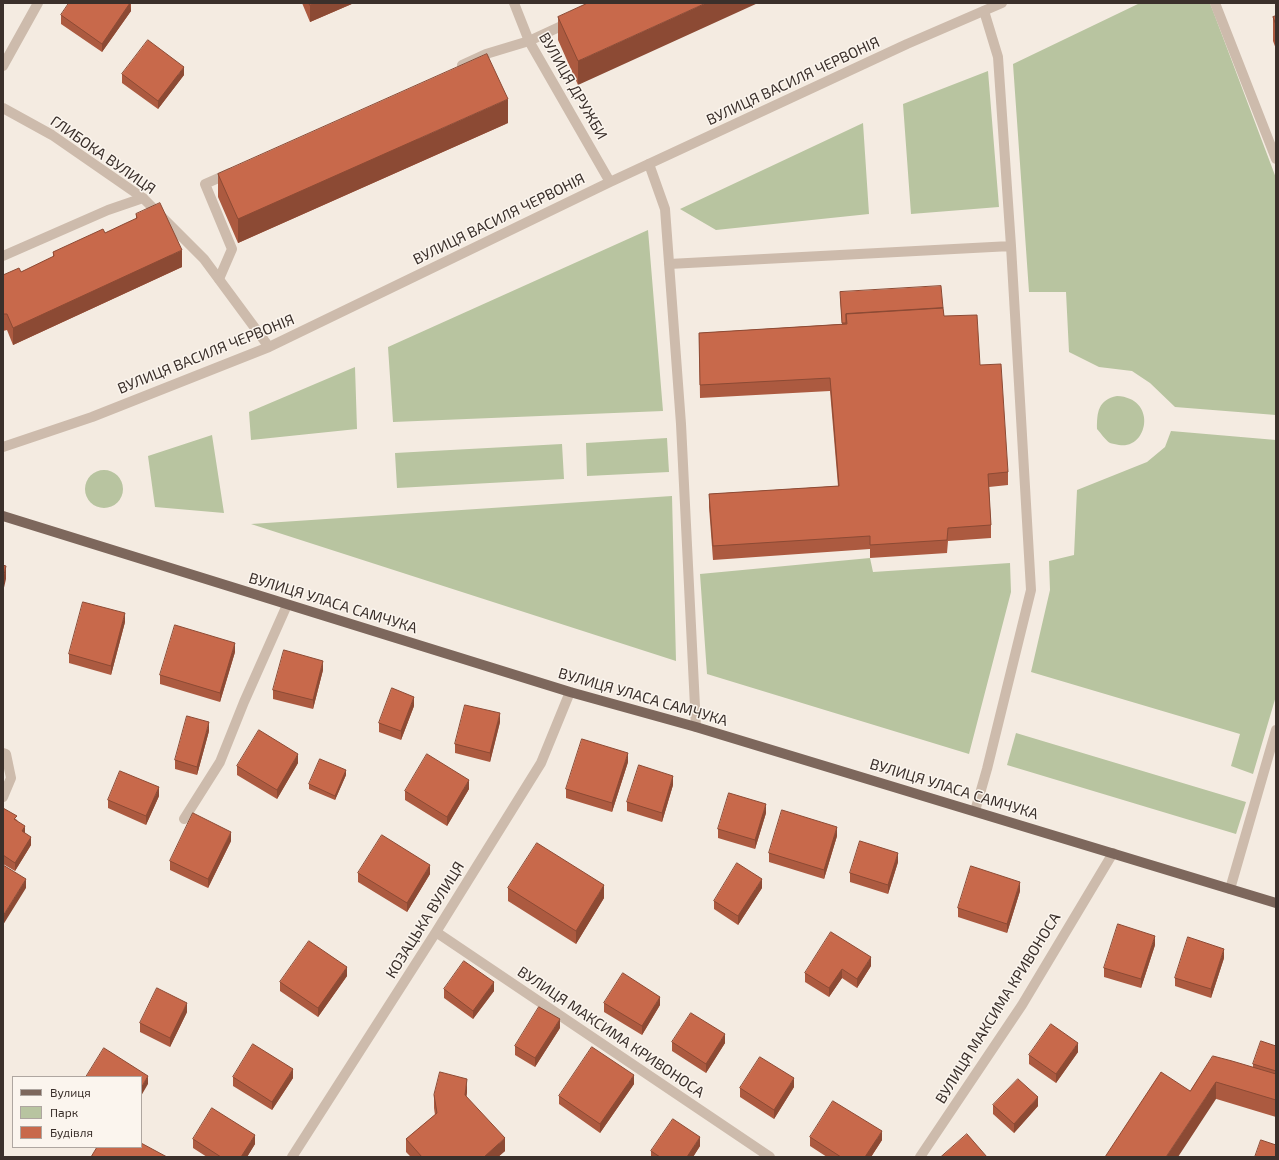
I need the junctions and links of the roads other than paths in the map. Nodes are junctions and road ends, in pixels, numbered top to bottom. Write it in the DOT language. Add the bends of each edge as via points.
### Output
graph roads {
  1 [pos="38,3"];
  2 [pos="514,3"];
  3 [pos="1002,3"];
  4 [pos="1215,3"];
  5 [pos="984,11"];
  6 [pos="576,19"];
  7 [pos="529,41"];
  8 [pos="3,66"];
  9 [pos="450,71"];
  10 [pos="3,108"];
  11 [pos="1276,159"];
  12 [pos="649,164"];
  13 [pos="241,168"];
  14 [pos="610,182"];
  15 [pos="143,198"];
  16 [pos="1011,246"];
  17 [pos="3,256"];
  18 [pos="669,264"];
  19 [pos="219,280"];
  20 [pos="269,347"];
  21 [pos="3,447"];
  22 [pos="3,516"];
  23 [pos="287,605"];
  24 [pos="570,692"];
  25 [pos="696,727"];
  26 [pos="1276,730"];
  27 [pos="3,753"];
  28 [pos="3,798"];
  29 [pos="975,812"];
  30 [pos="184,819"];
  31 [pos="1113,853"];
  32 [pos="1230,889"];
  33 [pos="1276,903"];
  34 [pos="436,932"];
  35 [pos="292,1157"];
  36 [pos="770,1157"];
  37 [pos="920,1157"];
  1 -- 8 [label="street"];
  2 -- 7 [label="street, ВУЛИЦЯ ДРУЖБИ"];
  3 -- 5 [label="street, ВУЛИЦЯ ВАСИЛЯ ЧЕРВОНІЯ"];
  4 -- 11 [label="street"];
  5 -- 12 [label="street, ВУЛИЦЯ ВАСИЛЯ ЧЕРВОНІЯ"];
  5 -- 16 [label="street" via="998,57"];
  6 -- 7 [label="street"];
  7 -- 9 [label="street" via="486,54"];
  7 -- 14 [label="street, ВУЛИЦЯ ДРУЖБИ"];
  10 -- 15 [label="street, ГЛИБОКА ВУЛИЦЯ" via="52,135"];
  12 -- 14 [label="street, ВУЛИЦЯ ВАСИЛЯ ЧЕРВОНІЯ"];
  12 -- 18 [label="street" via="665,209"];
  13 -- 19 [label="street" via="205,184 232,249"];
  14 -- 20 [label="street, ВУЛИЦЯ ВАСИЛЯ ЧЕРВОНІЯ"];
  15 -- 17 [label="street" via="108,210"];
  15 -- 19 [label="street, ГЛИБОКА ВУЛИЦЯ" via="204,259"];
  16 -- 18 [label="street"];
  16 -- 29 [label="street" via="1031,590"];
  18 -- 25 [label="street" via="683,469"];
  19 -- 20 [label="street, ГЛИБОКА ВУЛИЦЯ"];
  20 -- 21 [label="street, ВУЛИЦЯ ВАСИЛЯ ЧЕРВОНІЯ" via="92,417"];
  22 -- 23 [label="main road, ВУЛИЦЯ УЛАСА САМЧУКА"];
  23 -- 24 [label="main road, ВУЛИЦЯ УЛАСА САМЧУКА"];
  23 -- 30 [label="street" via="220,762"];
  24 -- 25 [label="main road, ВУЛИЦЯ УЛАСА САМЧУКА"];
  24 -- 34 [label="street, КОЗАЦЬКА ВУЛИЦЯ" via="541,763"];
  25 -- 29 [label="main road, ВУЛИЦЯ УЛАСА САМЧУКА"];
  26 -- 32 [label="street"];
  27 -- 28 [label="street" via="6,754 11,778"];
  29 -- 31 [label="main road, ВУЛИЦЯ УЛАСА САМЧУКА"];
  31 -- 32 [label="main road, ВУЛИЦЯ УЛАСА САМЧУКА"];
  31 -- 37 [label="street, ВУЛИЦЯ МАКСИМА КРИВОНОСА" via="1022,1005"];
  32 -- 33 [label="main road, ВУЛИЦЯ УЛАСА САМЧУКА"];
  34 -- 35 [label="street, КОЗАЦЬКА ВУЛИЦЯ"];
  34 -- 36 [label="street, ВУЛИЦЯ МАКСИМА КРИВОНОСА"];
}
